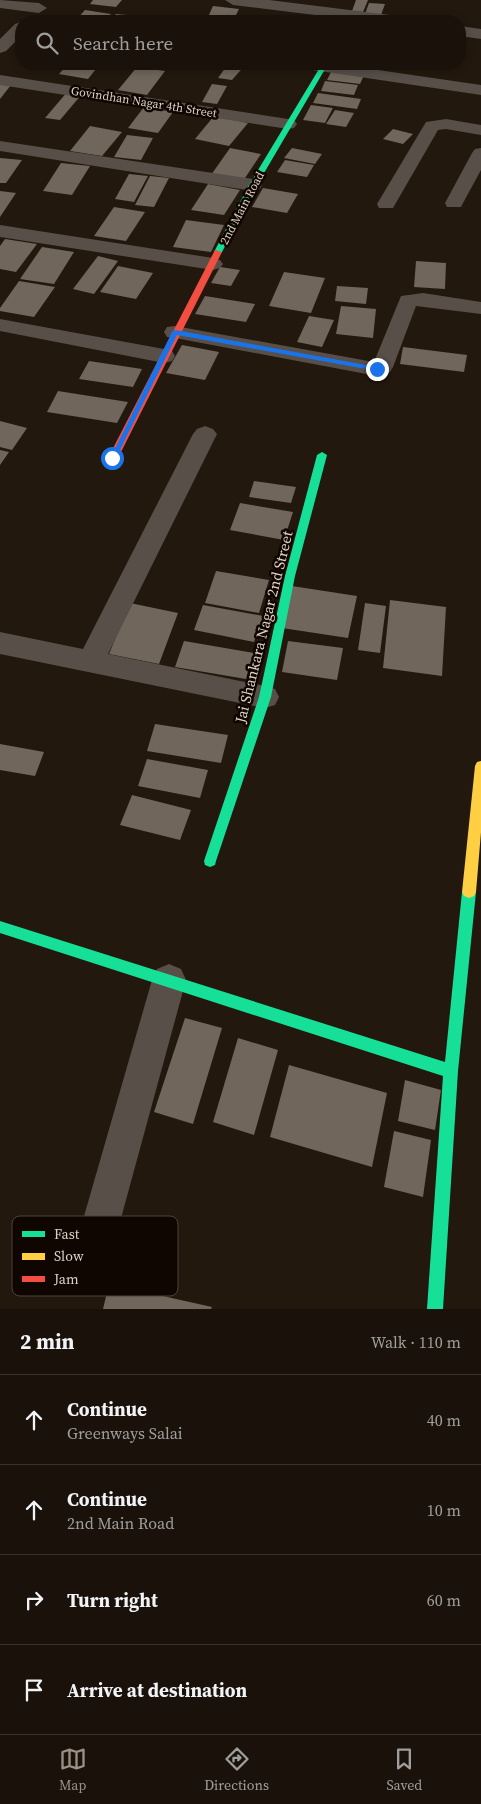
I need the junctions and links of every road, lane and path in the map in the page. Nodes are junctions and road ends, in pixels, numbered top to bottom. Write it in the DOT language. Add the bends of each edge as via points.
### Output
graph roads {
  1 [pos="233,0"];
  2 [pos="0,3"];
  3 [pos="43,4"];
  4 [pos="33,15"];
  5 [pos="330,15"];
  6 [pos="466,31"];
  7 [pos="15,33"];
  8 [pos="481,34"];
  9 [pos="0,48"];
  10 [pos="322,70"];
  11 [pos="356,70"];
  12 [pos="0,80"];
  13 [pos="481,90"];
  14 [pos="288,124"];
  15 [pos="481,130"];
  16 [pos="0,146"];
  17 [pos="481,153"];
  18 [pos="253,185"];
  19 [pos="454,203"];
  20 [pos="386,204"];
  21 [pos="0,231"];
  22 [pos="213,264"];
  23 [pos="481,308"];
  24 [pos="0,324"];
  25 [pos="175,332"];
  26 [pos="164,356"];
  27 [pos="205,434"];
  28 [pos="322,455"];
  29 [pos="112,458"];
  30 [pos="0,643"];
  31 [pos="90,663"];
  32 [pos="265,697"];
  33 [pos="481,766"];
  34 [pos="210,862"];
  35 [pos="0,927"];
  36 [pos="169,980"];
  37 [pos="451,1071"];
  38 [pos="103,1216"];
  39 [pos="435,1309"];
  1 -- 5 [label="street"];
  2 -- 3 [label="street"];
  3 -- 4 [label="street"];
  6 -- 8 [label="street"];
  7 -- 9 [label="street"];
  10 -- 14 [label="street, 2nd Main Road"];
  11 -- 13 [label="street"];
  12 -- 14 [label="street, Govindhan Nagar 4th Street"];
  14 -- 18 [label="street, 2nd Main Road"];
  15 -- 20 [label="street" via="446,124 432,126"];
  16 -- 18 [label="street"];
  17 -- 19 [label="street"];
  18 -- 22 [label="street, 2nd Main Road"];
  21 -- 22 [label="street"];
  22 -- 25 [label="street, 2nd Main Road"];
  23 -- 25 [label="street" via="423,299 408,300 386,359 377,369"];
  24 -- 26 [label="street"];
  25 -- 26 [label="street, 2nd Main Road"];
  26 -- 29 [label="street, 2nd Main Road"];
  27 -- 31 [label="street"];
  28 -- 32 [label="street, Jai Shankara Nagar 2nd Street" via="290,576"];
  30 -- 31 [label="street"];
  31 -- 32 [label="street"];
  32 -- 34 [label="street, Jai Shankara Nagar 2nd Street"];
  33 -- 37 [label="street"];
  35 -- 36 [label="street"];
  36 -- 37 [label="street"];
  36 -- 38 [label="street"];
  37 -- 39 [label="street"];
}
